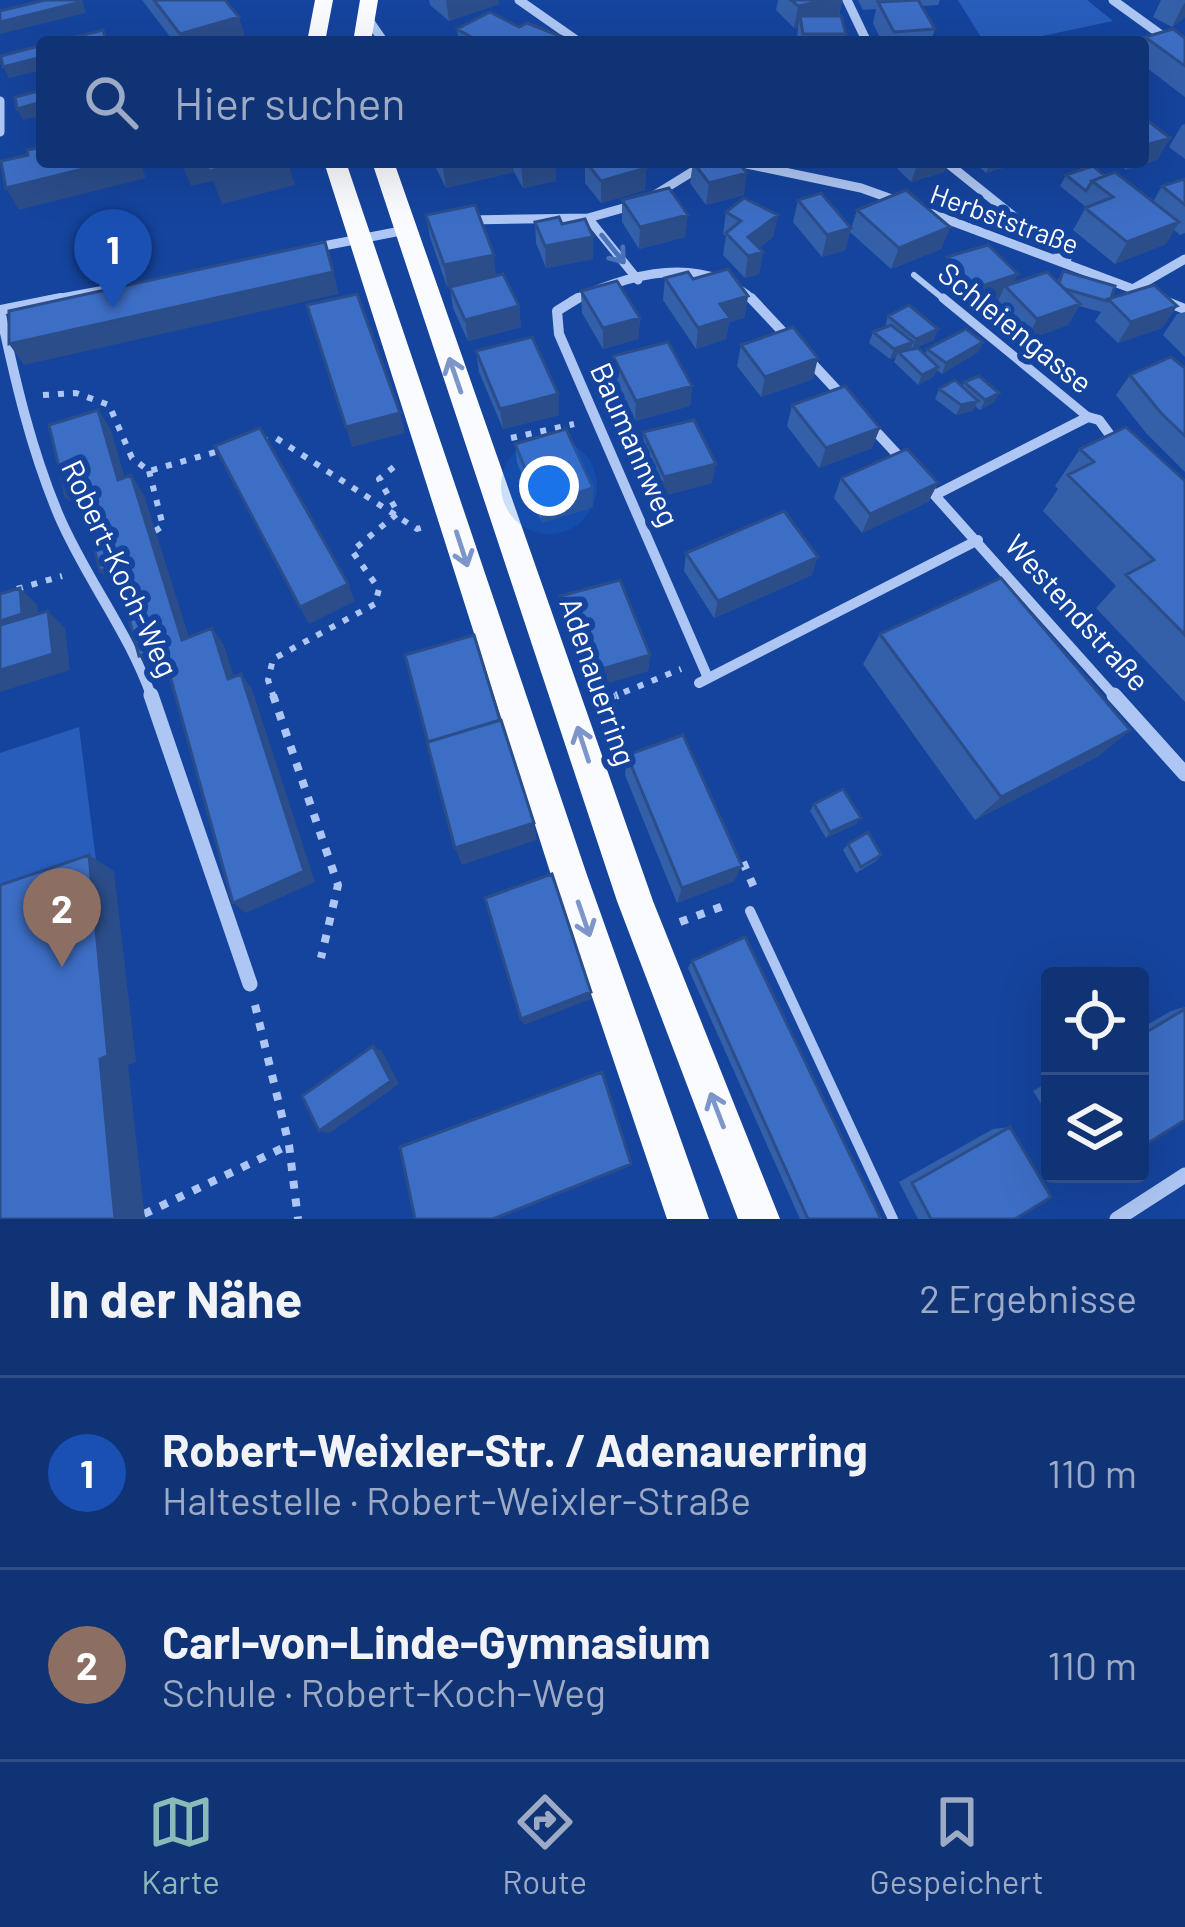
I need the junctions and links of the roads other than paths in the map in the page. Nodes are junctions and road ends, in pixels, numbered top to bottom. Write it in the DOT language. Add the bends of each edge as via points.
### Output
graph roads {
  1 [pos="324,0"];
  2 [pos="519,0"];
  3 [pos="847,0"];
  4 [pos="1113,0"];
  5 [pos="368,8"];
  6 [pos="317,36"];
  7 [pos="381,36"];
  8 [pos="570,36"];
  9 [pos="864,36"];
  10 [pos="1185,52"];
  11 [pos="0,101"];
  12 [pos="0,132"];
  13 [pos="337,168"];
  14 [pos="385,168"];
  15 [pos="699,168"];
  16 [pos="766,168"];
  17 [pos="953,168"];
  18 [pos="588,218"];
  19 [pos="469,220"];
  20 [pos="406,230"];
  21 [pos="360,238"];
  22 [pos="291,252"];
  23 [pos="1185,259"];
  24 [pos="1075,266"];
  25 [pos="914,274"];
  26 [pos="638,280"];
  27 [pos="135,284"];
  28 [pos="1133,289"];
  29 [pos="1185,309"];
  30 [pos="0,310"];
  31 [pos="1088,417"];
  32 [pos="1110,435"];
  33 [pos="935,495"];
  34 [pos="977,540"];
  35 [pos="1185,773"];
  36 [pos="749,911"];
  37 [pos="250,984"];
  38 [pos="1185,1175"];
  39 [pos="688,1219"];
  40 [pos="759,1219"];
  41 [pos="893,1219"];
  42 [pos="1117,1219"];
  1 -- 6 [label="main road"];
  2 -- 8 [label="street"];
  3 -- 9 [label="street"];
  4 -- 10 [label="street"];
  5 -- 7 [label="street"];
  11 -- 12 [label="street"];
  13 -- 21 [label="main road"];
  14 -- 20 [label="main road, Adenauerring"];
  15 -- 18 [label="street" via="659,194"];
  16 -- 24 [label="street, Herbststraße" via="861,188"];
  17 -- 24 [label="street"];
  18 -- 19 [label="street"];
  18 -- 26 [label="street, one-way"];
  20 -- 21 [label="street"];
  40 -- 20 [label="main road, Adenauerring, one-way" via="648,933"];
  21 -- 22 [label="street"];
  21 -- 39 [label="main road, one-way"];
  23 -- 28 [label="street"];
  24 -- 28 [label="street, Herbststraße"];
  25 -- 31 [label="lane, Schleiengasse"];
  26 -- 33 [label="street" via="689,270 742,290"];
  26 -- 34 [label="street, Baumannweg" via="576,295 557,311 559,334 703,680"];
  27 -- 30 [label="street"];
  28 -- 29 [label="street, Herbststraße"];
  30 -- 37 [label="street, Robert-Koch-Weg" via="18,396 60,518 136,651"];
  31 -- 32 [label="street, Schleiengasse"];
  31 -- 33 [label="street, Schleiengasse"];
  33 -- 34 [label="street"];
  34 -- 35 [label="street, Westendstraße"];
  36 -- 41 [label="lane"];
  38 -- 42 [label="street"];
}
